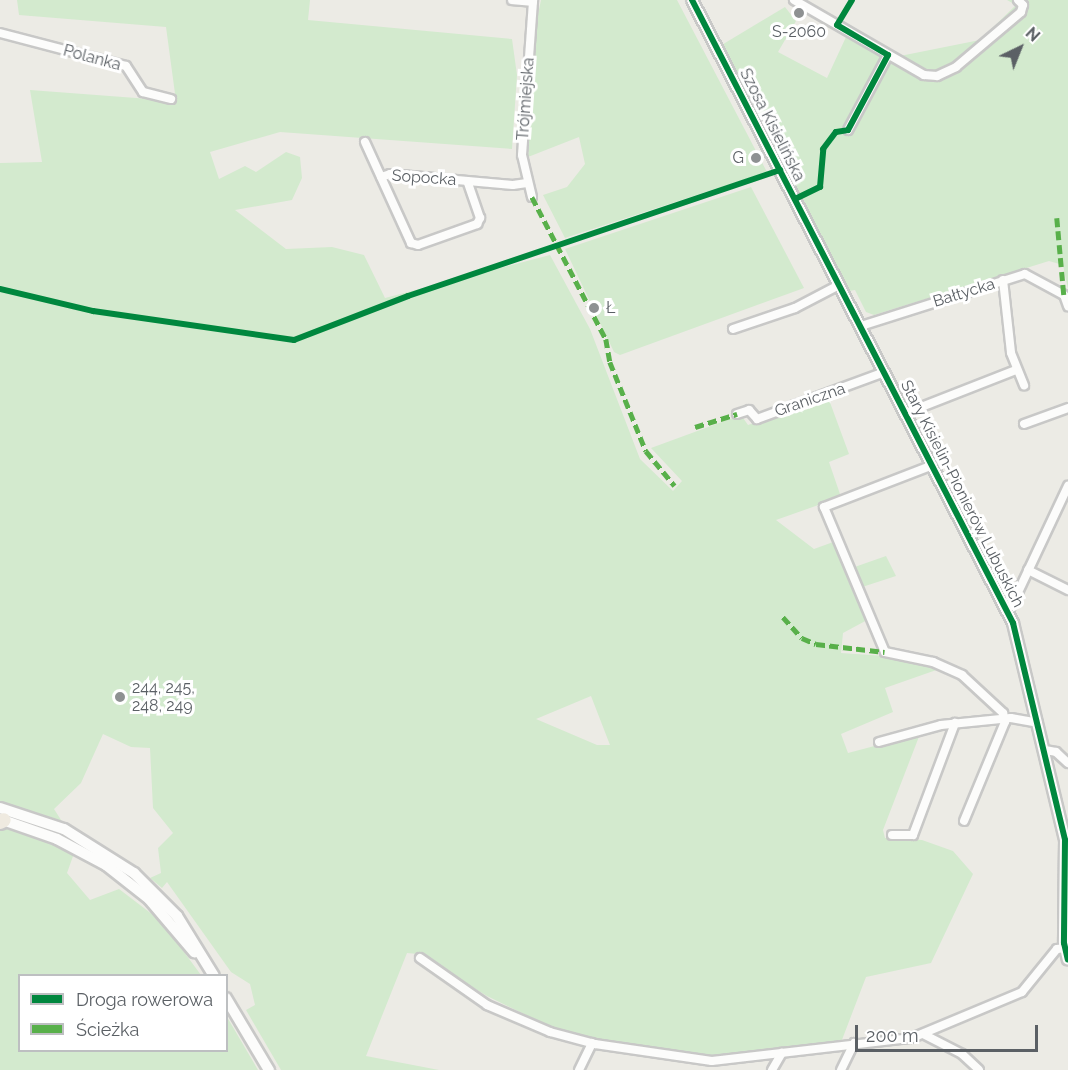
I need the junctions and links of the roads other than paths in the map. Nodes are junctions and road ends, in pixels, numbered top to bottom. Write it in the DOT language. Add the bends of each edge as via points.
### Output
graph roads {
  1 [pos="512,0"];
  2 [pos="692,0"];
  3 [pos="794,0"];
  4 [pos="1018,0"];
  5 [pos="533,1"];
  6 [pos="0,33"];
  7 [pos="888,55"];
  8 [pos="171,99"];
  9 [pos="848,130"];
  10 [pos="365,142"];
  11 [pos="381,177"];
  12 [pos="467,181"];
  13 [pos="526,183"];
  14 [pos="532,197"];
  15 [pos="1003,280"];
  16 [pos="839,285"];
  17 [pos="1068,306"];
  18 [pos="861,326"];
  19 [pos="733,329"];
  20 [pos="1016,370"];
  21 [pos="885,372"];
  22 [pos="1024,386"];
  23 [pos="1068,408"];
  24 [pos="906,413"];
  25 [pos="737,414"];
  26 [pos="1024,424"];
  27 [pos="933,465"];
  28 [pos="1068,486"];
  29 [pos="1028,570"];
  30 [pos="1068,590"];
  31 [pos="1006,609"];
  32 [pos="1005,718"];
  33 [pos="955,723"];
  34 [pos="1038,723"];
  35 [pos="879,742"];
  36 [pos="1045,750"];
  37 [pos="1068,763"];
  38 [pos="1,817"];
  39 [pos="964,821"];
  40 [pos="892,835"];
  41 [pos="1068,883"];
  42 [pos="1065,948"];
  43 [pos="420,958"];
  44 [pos="1068,960"];
  45 [pos="212,974"];
  46 [pos="228,1001"];
  47 [pos="922,1034"];
  48 [pos="592,1043"];
  49 [pos="854,1043"];
  50 [pos="782,1053"];
  51 [pos="269,1070"];
  52 [pos="579,1070"];
  53 [pos="772,1070"];
  54 [pos="841,1070"];
  55 [pos="979,1070"];
  1 -- 5 [label="street"];
  2 -- 16 [label="street, Szosa Kisielińska"];
  3 -- 7 [label="street"];
  4 -- 7 [label="street" via="1023,4 1021,12 957,67 938,76 924,75"];
  5 -- 13 [label="street, Trójmiejska" via="522,112 522,166"];
  6 -- 8 [label="street, Polanka" via="126,66 143,92"];
  7 -- 9 [label="street"];
  10 -- 11 [label="street, Sopocka"];
  11 -- 12 [label="street, Sopocka" via="390,174"];
  11 -- 12 [label="street, Sopocka" via="411,243 418,245 477,224 480,218"];
  12 -- 13 [label="street, Sopocka"];
  13 -- 14 [label="street, Trójmiejska"];
  15 -- 17 [label="street, Bałtycka" via="1024,274 1064,295"];
  15 -- 18 [label="street, Bałtycka"];
  15 -- 20 [label="street"];
  16 -- 18 [label="street, Szosa Kisielińska"];
  16 -- 19 [label="street" via="795,308"];
  18 -- 21 [label="street, Stary Kisielin-Pionierów Lubuskich"];
  20 -- 22 [label="street"];
  20 -- 24 [label="street, Stary Kisielin-Pionierów Lubuskich"];
  21 -- 24 [label="street, Stary Kisielin-Pionierów Lubuskich"];
  21 -- 25 [label="street, Graniczna" via="757,419 749,410"];
  23 -- 26 [label="street"];
  24 -- 27 [label="street, Stary Kisielin-Pionierów Lubuskich"];
  27 -- 31 [label="street, Stary Kisielin-Pionierów Lubuskich"];
  27 -- 32 [label="street" via="824,507 885,652 933,662 962,675"];
  28 -- 29 [label="street"];
  29 -- 30 [label="street"];
  29 -- 31 [label="street" via="1012,605"];
  31 -- 34 [label="street, Stary Kisielin-Pionierów Lubuskich" via="1017,636"];
  32 -- 33 [label="street"];
  32 -- 34 [label="street"];
  32 -- 39 [label="street"];
  33 -- 35 [label="street"];
  33 -- 40 [label="street" via="913,836"];
  34 -- 36 [label="street, Stary Kisielin-Pionierów Lubuskich"];
  36 -- 37 [label="street" via="1056,752"];
  36 -- 41 [label="street, Stary Kisielin-Pionierów Lubuskich" via="1065,840"];
  38 -- 45 [label="street" via="57,839 128,881 166,918"];
  41 -- 42 [label="street, Stary Kisielin-Pionierów Lubuskich"];
  42 -- 44 [label="street, Stary Kisielin-Pionierów Lubuskich"];
  42 -- 47 [label="street" via="1058,949 1022,992"];
  43 -- 48 [label="street" via="487,1005 550,1032"];
  46 -- 51 [label="street"];
  47 -- 49 [label="street"];
  47 -- 55 [label="street" via="962,1054"];
  48 -- 50 [label="street" via="701,1061 742,1060"];
  48 -- 52 [label="street"];
  49 -- 50 [label="street"];
  49 -- 54 [label="street"];
  50 -- 53 [label="street"];
}
